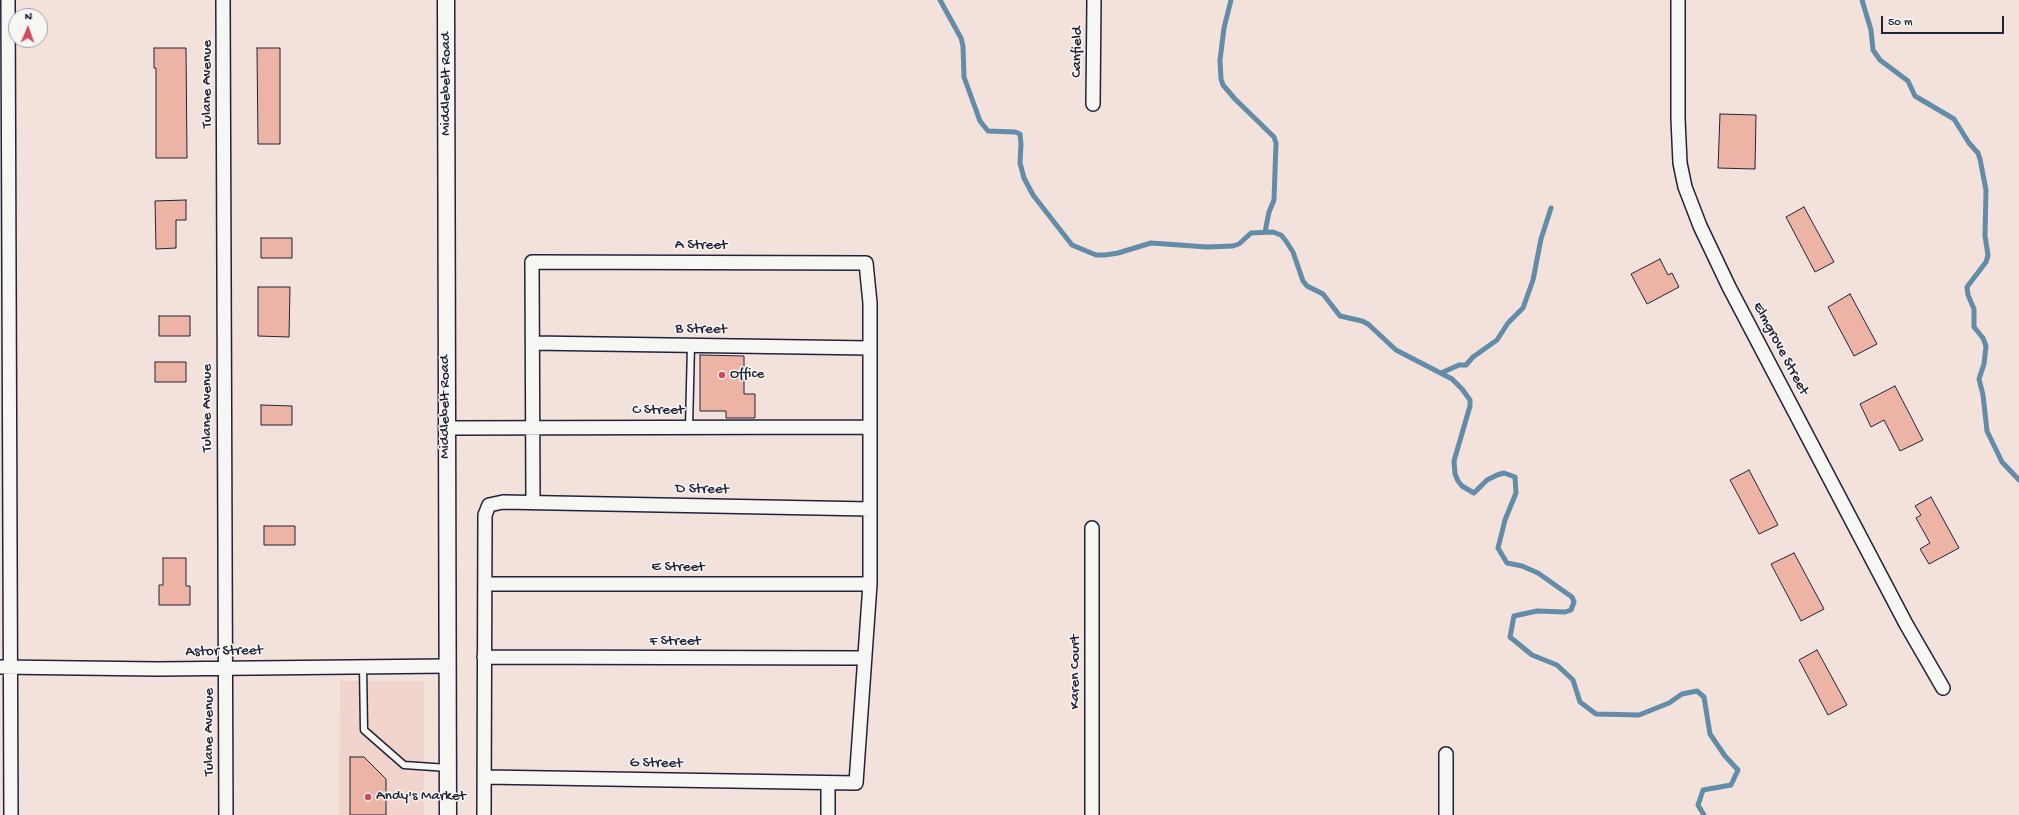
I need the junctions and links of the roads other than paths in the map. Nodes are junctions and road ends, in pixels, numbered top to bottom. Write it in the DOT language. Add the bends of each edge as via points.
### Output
graph roads {
  1 [pos="8,0"];
  2 [pos="223,0"];
  3 [pos="446,0"];
  4 [pos="1094,0"];
  5 [pos="1678,0"];
  6 [pos="1093,104"];
  7 [pos="533,343"];
  8 [pos="691,345"];
  9 [pos="870,348"];
  10 [pos="689,426"];
  11 [pos="533,427"];
  12 [pos="869,427"];
  13 [pos="446,428"];
  14 [pos="533,503"];
  15 [pos="870,509"];
  16 [pos="1092,528"];
  17 [pos="485,584"];
  18 [pos="870,584"];
  19 [pos="484,657"];
  20 [pos="864,658"];
  21 [pos="5,666"];
  22 [pos="363,666"];
  23 [pos="448,666"];
  24 [pos="225,667"];
  25 [pos="1943,688"];
  26 [pos="1446,754"];
  27 [pos="448,768"];
  28 [pos="484,778"];
  29 [pos="828,783"];
  30 [pos="11,815"];
  31 [pos="226,815"];
  32 [pos="448,815"];
  33 [pos="484,815"];
  34 [pos="828,815"];
  35 [pos="1092,815"];
  36 [pos="1446,815"];
  1 -- 21 [label="street"];
  2 -- 24 [label="street, Tulane Avenue"];
  3 -- 13 [label="street, Middlebelt Road"];
  4 -- 6 [label="street, Canfield"];
  5 -- 25 [label="street, Elmgrove Street" via="1680,163 1685,187 1700,226 1729,287 1906,624"];
  7 -- 8 [label="street, B Street"];
  7 -- 9 [label="street, A Street" via="532,262 866,263 870,303"];
  7 -- 11 [label="street, A Street"];
  8 -- 9 [label="street, B Street"];
  8 -- 10 [label="lane"];
  9 -- 12 [label="street"];
  10 -- 11 [label="street, C Street"];
  10 -- 12 [label="street, C Street"];
  11 -- 13 [label="street, C Street"];
  11 -- 14 [label="street, A Street"];
  12 -- 15 [label="street"];
  13 -- 23 [label="street, Middlebelt Road"];
  14 -- 15 [label="street, D Street"];
  14 -- 17 [label="street, D Street" via="503,502 489,505 485,515"];
  15 -- 18 [label="street"];
  16 -- 35 [label="street, Karen Court"];
  17 -- 18 [label="street, E Street"];
  17 -- 19 [label="street"];
  18 -- 20 [label="street"];
  19 -- 20 [label="street, F Street"];
  19 -- 28 [label="street"];
  20 -- 29 [label="street, G Street" via="856,782"];
  21 -- 24 [label="street, Astor Street" via="158,669"];
  21 -- 30 [label="street"];
  22 -- 23 [label="street, Astor Street"];
  22 -- 24 [label="street, Astor Street"];
  22 -- 27 [label="lane" via="364,730 404,765"];
  23 -- 27 [label="street, Middlebelt Road"];
  24 -- 31 [label="street, Tulane Avenue"];
  26 -- 36 [label="street"];
  27 -- 32 [label="street, Middlebelt Road"];
  28 -- 29 [label="street, G Street"];
  28 -- 33 [label="street"];
  29 -- 34 [label="street"];
}
